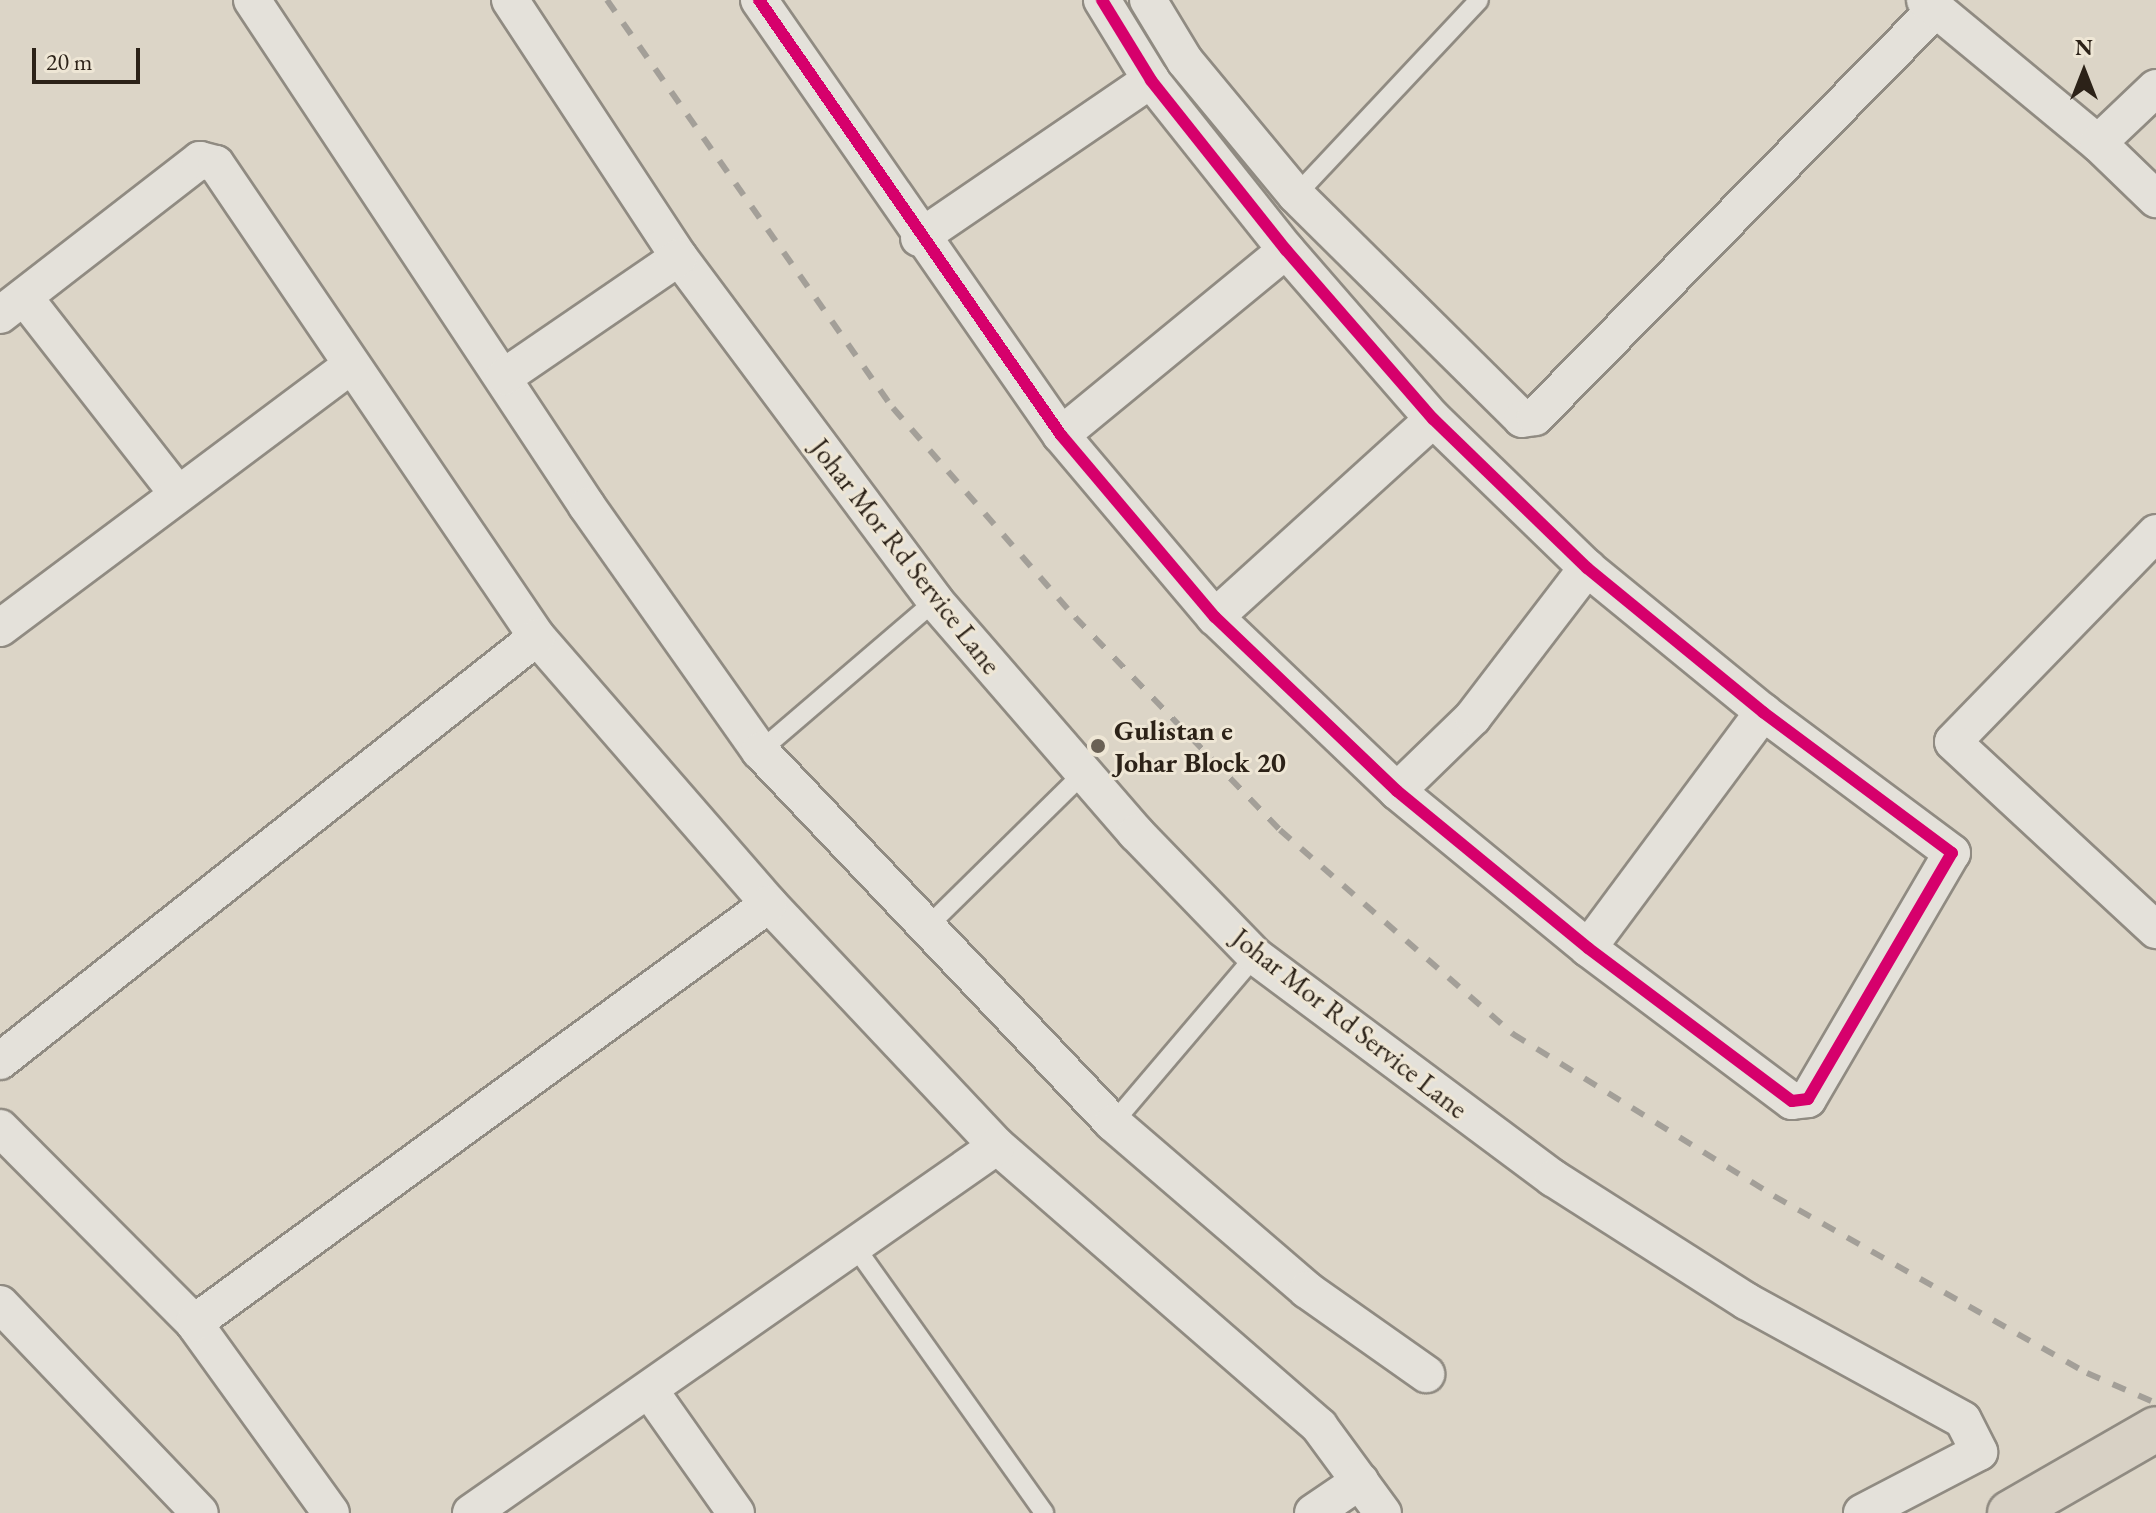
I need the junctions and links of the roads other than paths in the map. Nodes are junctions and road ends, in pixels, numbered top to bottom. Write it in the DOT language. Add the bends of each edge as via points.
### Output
graph roads {
  1 [pos="252,0"];
  2 [pos="510,0"];
  3 [pos="759,0"];
  4 [pos="1102,0"];
  5 [pos="1148,0"];
  6 [pos="1479,0"];
  7 [pos="1930,5"];
  8 [pos="1151,80"];
  9 [pos="2156,88"];
  10 [pos="2098,143"];
  11 [pos="1296,195"];
  12 [pos="2156,199"];
  13 [pos="919,238"];
  14 [pos="1286,250"];
  15 [pos="679,257"];
  16 [pos="12,306"];
  17 [pos="349,367"];
  18 [pos="504,377"];
  19 [pos="1433,419"];
  20 [pos="1061,435"];
  21 [pos="178,494"];
  22 [pos="2156,533"];
  23 [pos="1587,568"];
  24 [pos="935,601"];
  25 [pos="1215,617"];
  26 [pos="0,628"];
  27 [pos="537,637"];
  28 [pos="1763,712"];
  29 [pos="760,751"];
  30 [pos="1084,773"];
  31 [pos="1397,791"];
  32 [pos="769,904"];
  33 [pos="926,928"];
  34 [pos="2156,930"];
  35 [pos="1588,948"];
  36 [pos="1255,956"];
  37 [pos="0,1061"];
  38 [pos="1113,1123"];
  39 [pos="0,1128"];
  40 [pos="997,1146"];
  41 [pos="856,1248"];
  42 [pos="0,1304"];
  43 [pos="194,1323"];
  44 [pos="1426,1374"];
  45 [pos="650,1391"];
  46 [pos="2156,1429"];
  47 [pos="1360,1481"];
  48 [pos="200,1513"];
  49 [pos="331,1513"];
  50 [pos="471,1513"];
  51 [pos="736,1513"];
  52 [pos="1044,1513"];
  53 [pos="1313,1513"];
  54 [pos="1383,1513"];
  55 [pos="1862,1513"];
  56 [pos="2010,1513"];
  1 -- 18 [label="street"];
  2 -- 15 [label="street, Johar Mor Rd Service Lane"];
  3 -- 13 [label="street"];
  4 -- 8 [label="street"];
  5 -- 11 [label="street" via="1185,61"];
  6 -- 11 [label="lane"];
  7 -- 10 [label="street"];
  7 -- 11 [label="street" via="1535,417 1512,415"];
  8 -- 13 [label="street"];
  8 -- 14 [label="street"];
  9 -- 10 [label="street"];
  10 -- 12 [label="street"];
  13 -- 20 [label="street"];
  14 -- 19 [label="street"];
  14 -- 20 [label="street"];
  15 -- 18 [label="street"];
  15 -- 24 [label="street, Johar Mor Rd Service Lane"];
  16 -- 17 [label="street" via="200,160 209,160"];
  16 -- 21 [label="street"];
  17 -- 21 [label="street"];
  17 -- 27 [label="street"];
  18 -- 29 [label="street" via="587,506"];
  19 -- 23 [label="street"];
  19 -- 25 [label="street"];
  20 -- 25 [label="street"];
  21 -- 26 [label="street"];
  22 -- 34 [label="street" via="1953,742"];
  23 -- 28 [label="street"];
  23 -- 31 [label="street" via="1473,717"];
  24 -- 29 [label="lane"];
  24 -- 30 [label="street, Johar Mor Rd Service Lane"];
  25 -- 31 [label="street"];
  27 -- 32 [label="street"];
  27 -- 37 [label="street"];
  28 -- 35 [label="street"];
  28 -- 35 [label="street" via="1952,853 1808,1099 1792,1101"];
  29 -- 33 [label="street"];
  30 -- 33 [label="lane"];
  30 -- 36 [label="street, Johar Mor Rd Service Lane"];
  31 -- 35 [label="street"];
  32 -- 40 [label="street"];
  32 -- 43 [label="street"];
  33 -- 38 [label="street"];
  36 -- 38 [label="lane"];
  36 -- 55 [label="street, Johar Mor Rd Service Lane" via="1553,1178 1746,1301 1963,1420 1979,1452"];
  38 -- 44 [label="street" via="1307,1290"];
  39 -- 43 [label="street"];
  40 -- 41 [label="street"];
  40 -- 47 [label="street" via="1319,1426"];
  41 -- 45 [label="street"];
  41 -- 52 [label="lane"];
  42 -- 48 [label="street"];
  43 -- 49 [label="street"];
  45 -- 50 [label="street"];
  45 -- 51 [label="street"];
  46 -- 56 [label="main road"];
  47 -- 53 [label="street"];
  47 -- 54 [label="street"];
}
